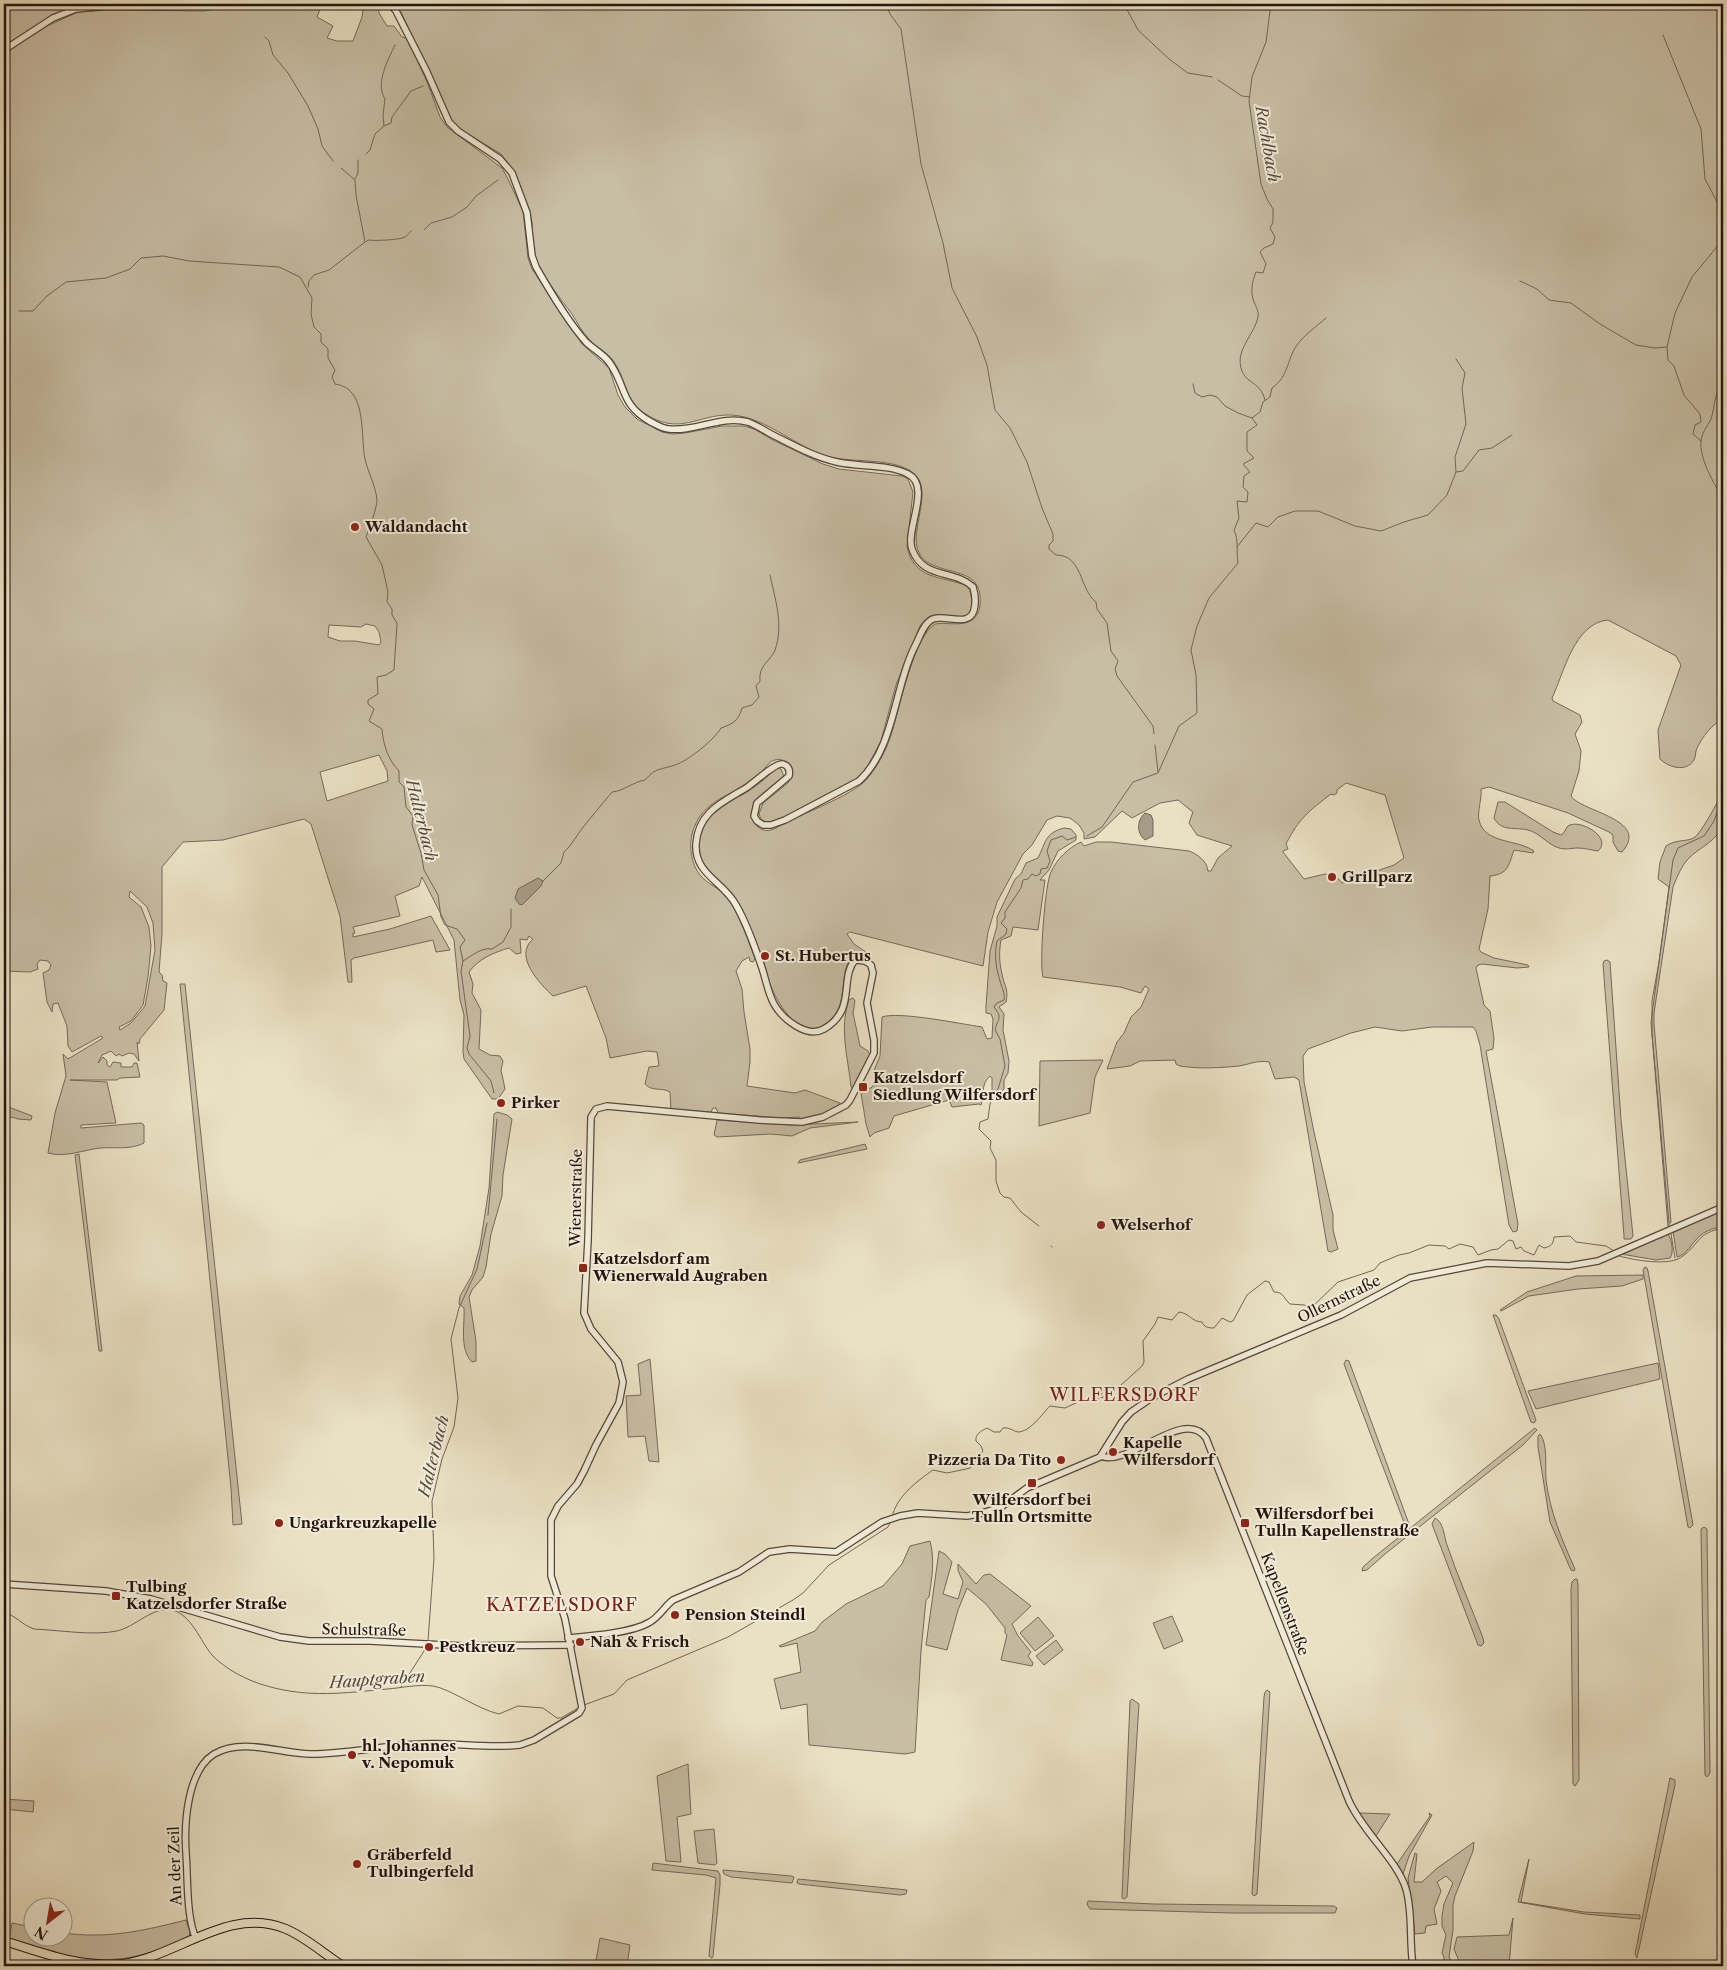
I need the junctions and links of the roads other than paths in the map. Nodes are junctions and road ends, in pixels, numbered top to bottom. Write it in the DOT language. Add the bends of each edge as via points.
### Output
graph roads {
  1 [pos="220,4"];
  2 [pos="390,4"];
  3 [pos="4,50"];
  4 [pos="1723,1207"];
  5 [pos="1101,1456"];
  6 [pos="4,1584"];
  7 [pos="568,1638"];
  8 [pos="571,1645"];
  9 [pos="581,1708"];
  10 [pos="196,1939"];
  11 [pos="4,1941"];
  12 [pos="343,1966"];
  13 [pos="1413,1966"];
  1 -- 3 [label="street" via="76,9 53,18"];
  2 -- 7 [label="street, Wienerstraße" via="427,72 449,122 508,168 527,213 536,266 581,335 609,363 630,406 644,418 669,429 730,420 748,422 813,455 838,463 909,474 918,488 911,547 920,564 960,578 973,587 975,607 970,617 939,618 927,623 903,677 889,730 868,773 859,781 785,820 763,825 754,816 757,803 789,776 787,766 781,763 714,807 702,824 696,846 700,866 736,904 779,1012 801,1028 813,1032 825,1029 845,1004 849,969 855,960 860,959 871,965 873,973 867,1003 874,1053 846,1105 812,1121 760,1120 607,1106 592,1114 584,1313 591,1329 618,1362 623,1382 616,1409 577,1484 560,1503 552,1520 551,1576"];
  4 -- 5 [label="street, Ollernstraße" via="1598,1260 1569,1266 1487,1263 1410,1278 1342,1314 1153,1397 1122,1422"];
  5 -- 7 [label="street" via="1027,1488 991,1511 968,1516 918,1513 894,1517 836,1552 790,1549 769,1552 739,1572 673,1600 653,1621 641,1627"];
  5 -- 13 [label="street, Kapellenstraße" via="1109,1458 1127,1453 1180,1430 1190,1428 1202,1432 1227,1488 1349,1802 1406,1890"];
  6 -- 8 [label="street, Schulstraße" via="106,1591 151,1599 280,1637 309,1641 463,1646"];
  7 -- 8 [label="street, Wienerstraße"];
  8 -- 9 [label="street, Wienerstraße"];
  9 -- 10 [label="street, An der Zeil" via="534,1740 515,1746 423,1744 298,1754 249,1746 215,1754 205,1763 195,1781 185,1823 190,1917"];
  10 -- 11 [label="main road" via="140,1960 97,1965 62,1960"];
  10 -- 12 [label="main road" via="238,1924 275,1925 300,1936"];
}
